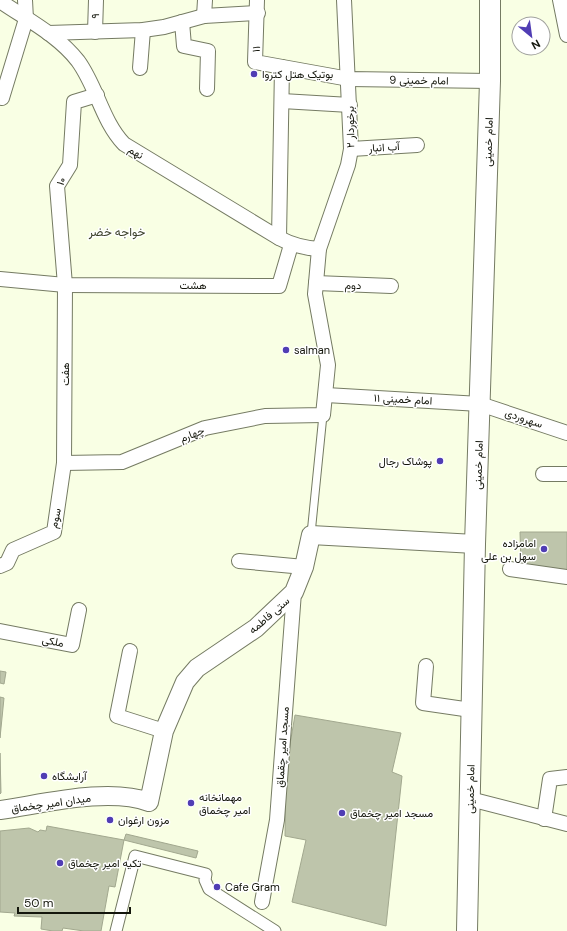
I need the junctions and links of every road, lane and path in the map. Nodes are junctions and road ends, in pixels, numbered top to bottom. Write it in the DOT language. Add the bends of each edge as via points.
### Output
graph roads {
  1 [pos="25,0"];
  2 [pos="96,0"];
  3 [pos="205,0"];
  4 [pos="344,0"];
  5 [pos="490,0"];
  6 [pos="560,0"];
  7 [pos="0,1"];
  8 [pos="257,6"];
  9 [pos="204,16"];
  10 [pos="26,19"];
  11 [pos="182,22"];
  12 [pos="142,30"];
  13 [pos="95,32"];
  14 [pos="48,33"];
  15 [pos="567,35"];
  16 [pos="282,67"];
  17 [pos="140,68"];
  18 [pos="349,78"];
  19 [pos="490,81"];
  20 [pos="206,89"];
  21 [pos="97,95"];
  22 [pos="0,97"];
  23 [pos="282,101"];
  24 [pos="350,105"];
  25 [pos="417,145"];
  26 [pos="352,149"];
  27 [pos="279,238"];
  28 [pos="291,245"];
  29 [pos="319,249"];
  30 [pos="0,279"];
  31 [pos="316,284"];
  32 [pos="65,285"];
  33 [pos="391,286"];
  34 [pos="326,395"];
  35 [pos="480,404"];
  36 [pos="323,415"];
  37 [pos="567,433"];
  38 [pos="64,463"];
  39 [pos="543,474"];
  40 [pos="567,474"];
  41 [pos="311,535"];
  42 [pos="475,544"];
  43 [pos="239,561"];
  44 [pos="0,566"];
  45 [pos="304,567"];
  46 [pos="510,569"];
  47 [pos="567,577"];
  48 [pos="294,592"];
  49 [pos="79,610"];
  50 [pos="0,631"];
  51 [pos="130,651"];
  52 [pos="426,666"];
  53 [pos="471,710"];
  54 [pos="164,731"];
  55 [pos="567,778"];
  56 [pos="470,799"];
  57 [pos="149,802"];
  58 [pos="0,810"];
  59 [pos="544,819"];
  60 [pos="567,824"];
  61 [pos="262,902"];
  62 [pos="116,931"];
  63 [pos="275,931"];
  64 [pos="467,931"];
  1 -- 10 [label="street"];
  2 -- 13 [label="street, ۹"];
  3 -- 9 [label="street"];
  4 -- 18 [label="street, برخوردار ۲"];
  5 -- 19 [label="main road, امام خمینی"];
  6 -- 15 [label="street"];
  7 -- 10 [label="street, نهم"];
  8 -- 9 [label="street"];
  8 -- 16 [label="street, ۱۱" via="255,62"];
  9 -- 11 [label="street"];
  10 -- 14 [label="street, نهم"];
  10 -- 22 [label="street" via="2,98"];
  11 -- 12 [label="street"];
  11 -- 20 [label="street" via="184,46 208,51"];
  12 -- 13 [label="street"];
  12 -- 17 [label="street"];
  13 -- 14 [label="street"];
  14 -- 21 [label="street, نهم" via="77,61"];
  16 -- 18 [label="street, ۱۱"];
  16 -- 23 [label="street"];
  18 -- 19 [label="street, امام خمینی 9"];
  18 -- 24 [label="street, برخوردار ۲"];
  19 -- 35 [label="main road, امام خمینی"];
  21 -- 27 [label="street, نهم" via="113,133 124,144"];
  21 -- 32 [label="street, ۱۰" via="74,102 70,165 58,186"];
  23 -- 24 [label="street"];
  23 -- 27 [label="street"];
  24 -- 26 [label="street, برخوردار ۲"];
  25 -- 26 [label="street, آب انبار"];
  26 -- 29 [label="street, برخوردار ۲"];
  27 -- 28 [label="street, نهم"];
  28 -- 29 [label="street, نهم"];
  28 -- 32 [label="street, هشت" via="279,286"];
  29 -- 31 [label="street, برخوردار ۲"];
  30 -- 32 [label="street"];
  31 -- 33 [label="street, دوم"];
  31 -- 34 [label="street, برخوردار ۲" via="315,294 328,365"];
  32 -- 38 [label="street, هفت"];
  34 -- 35 [label="street, امام خمینی ۱۱"];
  34 -- 36 [label="street, برخوردار ۲"];
  35 -- 37 [label="street, سهروردی"];
  35 -- 42 [label="main road, امام خمینی"];
  36 -- 38 [label="street, چهارم" via="265,416 205,428 122,462"];
  36 -- 41 [label="lane"];
  38 -- 44 [label="street, سوم" via="54,532 13,550 7,563"];
  39 -- 40 [label="street"];
  41 -- 42 [label="street"];
  41 -- 45 [label="street, ستی فاطمه"];
  42 -- 53 [label="main road, امام خمینی"];
  43 -- 45 [label="street"];
  45 -- 48 [label="street, ستی فاطمه"];
  46 -- 47 [label="street"];
  48 -- 54 [label="street, ستی فاطمه" via="256,628 197,668 185,682"];
  48 -- 61 [label="street, مسجد امیر چقماق" via="277,820"];
  49 -- 50 [label="street, ملکی" via="72,645"];
  51 -- 54 [label="street" via="118,716"];
  52 -- 53 [label="street" via="423,703"];
  53 -- 56 [label="main road, امام خمینی"];
  54 -- 57 [label="street, ستی فاطمه"];
  55 -- 59 [label="street" via="550,779"];
  56 -- 59 [label="street"];
  56 -- 64 [label="main road, امام خمینی"];
  57 -- 58 [label="street, میدان امیر چخماق" via="120,796 81,797"];
  59 -- 60 [label="street"];
  62 -- 63 [label="street" via="135,856 206,874 205,880 209,889"];
}
